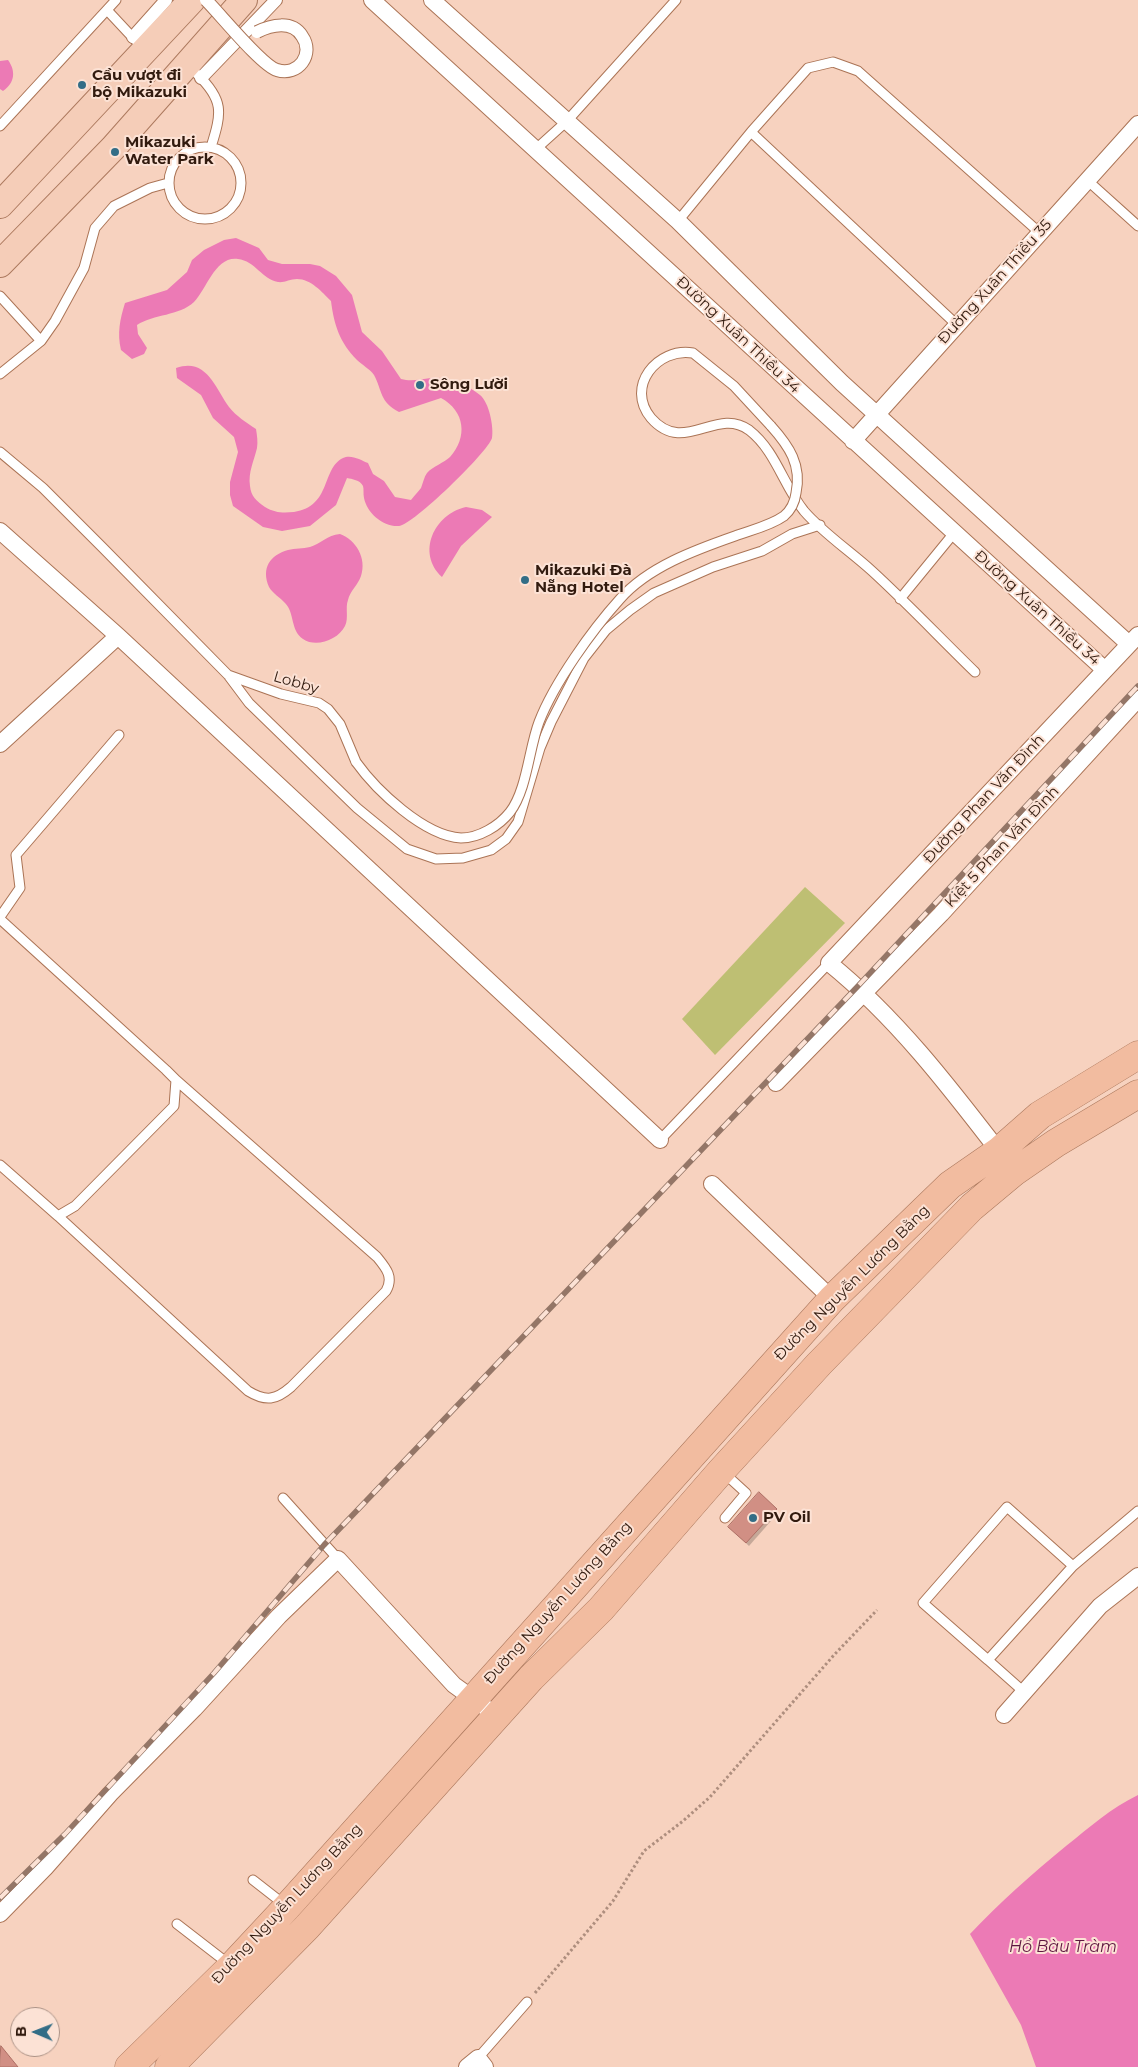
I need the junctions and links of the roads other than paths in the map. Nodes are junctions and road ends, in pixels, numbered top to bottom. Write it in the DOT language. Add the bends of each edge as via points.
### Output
graph roads {
  1 [pos="116,0"];
  2 [pos="165,0"];
  3 [pos="192,0"];
  4 [pos="206,0"];
  5 [pos="244,0"];
  6 [pos="276,0"];
  7 [pos="372,0"];
  8 [pos="432,0"];
  9 [pos="676,0"];
  10 [pos="107,10"];
  11 [pos="139,44"];
  12 [pos="199,70"];
  13 [pos="567,121"];
  14 [pos="1138,124"];
  15 [pos="0,126"];
  16 [pos="751,132"];
  17 [pos="211,147"];
  18 [pos="536,149"];
  19 [pos="1087,180"];
  20 [pos="168,183"];
  21 [pos="0,205"];
  22 [pos="678,221"];
  23 [pos="1138,226"];
  24 [pos="1040,233"];
  25 [pos="0,264"];
  26 [pos="0,296"];
  27 [pos="957,325"];
  28 [pos="41,341"];
  29 [pos="0,374"];
  30 [pos="877,414"];
  31 [pos="853,440"];
  32 [pos="0,452"];
  33 [pos="820,525"];
  34 [pos="0,531"];
  35 [pos="954,533"];
  36 [pos="900,599"];
  37 [pos="118,636"];
  38 [pos="1134,640"];
  39 [pos="1105,670"];
  40 [pos="975,672"];
  41 [pos="228,675"];
  42 [pos="1138,699"];
  43 [pos="119,735"];
  44 [pos="0,744"];
  45 [pos="0,918"];
  46 [pos="829,963"];
  47 [pos="865,994"];
  48 [pos="1138,1055"];
  49 [pos="176,1080"];
  50 [pos="776,1082"];
  51 [pos="1137,1097"];
  52 [pos="660,1140"];
  53 [pos="1006,1162"];
  54 [pos="0,1165"];
  55 [pos="712,1184"];
  56 [pos="58,1216"];
  57 [pos="832,1299"];
  58 [pos="722,1471"];
  59 [pos="283,1498"];
  60 [pos="1138,1511"];
  61 [pos="725,1518"];
  62 [pos="338,1559"];
  63 [pos="1073,1566"];
  64 [pos="1138,1576"];
  65 [pos="988,1660"];
  66 [pos="1024,1692"];
  67 [pos="473,1698"];
  68 [pos="1004,1715"];
  69 [pos="497,1716"];
  70 [pos="253,1880"];
  71 [pos="287,1907"];
  72 [pos="0,1914"];
  73 [pos="177,1924"];
  74 [pos="232,1966"];
  75 [pos="528,2002"];
  76 [pos="477,2064"];
  77 [pos="129,2067"];
  78 [pos="169,2067"];
  1 -- 10 [label="lane"];
  2 -- 11 [label="street" via="151,17"];
  3 -- 11 [label="main road"];
  4 -- 12 [label="street, bridge" via="269,67 288,72 297,68 304,60 306,44 299,32 278,25 257,32"];
  5 -- 12 [label="main road"];
  6 -- 12 [label="street"];
  7 -- 18 [label="street, Đường Xuân Thiều 34"];
  8 -- 13 [label="street"];
  9 -- 13 [label="lane"];
  10 -- 11 [label="lane"];
  10 -- 15 [label="lane"];
  11 -- 21 [label="main road"];
  12 -- 17 [label="lane" via="220,107"];
  12 -- 25 [label="main road" via="113,148"];
  13 -- 18 [label="lane"];
  13 -- 22 [label="street"];
  14 -- 19 [label="street, Đường Xuân Thiều 35"];
  16 -- 22 [label="lane"];
  16 -- 24 [label="lane" via="808,68 833,62 858,72"];
  16 -- 27 [label="lane"];
  17 -- 20 [label="lane" via="192,148 183,154 171,170"];
  17 -- 20 [label="lane" via="226,153 239,171 240,194 226,213 206,220 186,215 172,200"];
  18 -- 31 [label="street, Đường Xuân Thiều 34"];
  19 -- 23 [label="lane"];
  19 -- 24 [label="street, Đường Xuân Thiều 35"];
  20 -- 28 [label="lane" via="114,206 95,228 84,268"];
  22 -- 30 [label="street"];
  24 -- 27 [label="street, Đường Xuân Thiều 35"];
  26 -- 28 [label="lane"];
  27 -- 30 [label="street, Đường Xuân Thiều 35"];
  28 -- 29 [label="lane"];
  30 -- 31 [label="street, Đường Xuân Thiều 35"];
  30 -- 38 [label="street"];
  31 -- 35 [label="street, Đường Xuân Thiều 34"];
  32 -- 41 [label="lane" via="42,488"];
  33 -- 36 [label="lane"];
  33 -- 41 [label="lane" via="654,593 606,630 584,658 551,722 518,822 506,840 491,850 463,858 436,859 408,849 357,808 248,703"];
  33 -- 41 [label="lane, Lobby, bridge" via="804,510 770,452 748,430 727,422 693,432 672,433 650,417 644,403 643,382 657,362 668,354 693,352 734,386 785,442 796,462 799,480 795,502 784,515 765,525 650,574 620,598 554,692 539,722 511,810 497,824 462,838 436,830 382,793 356,762 340,724 319,702 281,694"];
  34 -- 37 [label="street"];
  35 -- 36 [label="lane"];
  35 -- 39 [label="street, Đường Xuân Thiều 34"];
  36 -- 40 [label="lane"];
  37 -- 44 [label="street"];
  37 -- 52 [label="street"];
  38 -- 39 [label="street, Đường Phan Văn Đình"];
  39 -- 46 [label="street, Đường Phan Văn Đình"];
  42 -- 47 [label="street, Kiệt 5 Phan Văn Đình"];
  43 -- 45 [label="lane" via="16,855 20,888"];
  45 -- 49 [label="lane"];
  46 -- 47 [label="street"];
  46 -- 52 [label="lane"];
  47 -- 50 [label="street, Kiệt 5 Phan Văn Đình"];
  47 -- 53 [label="street" via="938,1074"];
  48 -- 53 [label="highway, Đường Nguyễn Lương Bằng" via="1040,1115"];
  49 -- 56 [label="lane" via="174,1106 75,1206"];
  49 -- 56 [label="lane" via="377,1257 390,1276 386,1291 291,1387 275,1399 267,1400 248,1392"];
  51 -- 53 [label="highway, Đường Nguyễn Lương Bằng"];
  53 -- 57 [label="highway, Đường Nguyễn Lương Bằng" via="950,1185"];
  53 -- 58 [label="highway, Đường Nguyễn Lương Bằng" via="972,1207 819,1364"];
  54 -- 56 [label="lane"];
  55 -- 57 [label="street"];
  57 -- 67 [label="highway, Đường Nguyễn Lương Bằng"];
  58 -- 61 [label="lane" via="746,1493"];
  58 -- 69 [label="highway, Đường Nguyễn Lương Bằng" via="601,1609"];
  59 -- 62 [label="lane"];
  60 -- 63 [label="lane"];
  62 -- 67 [label="street" via="454,1685"];
  62 -- 72 [label="street" via="279,1616"];
  63 -- 65 [label="lane"];
  63 -- 65 [label="lane" via="1007,1507 923,1603"];
  64 -- 66 [label="street" via="1100,1606"];
  65 -- 66 [label="lane"];
  66 -- 68 [label="street"];
  67 -- 69 [label="street"];
  67 -- 71 [label="highway, Đường Nguyễn Lương Bằng"];
  69 -- 78 [label="highway, Đường Nguyễn Lương Bằng" via="307,1927"];
  70 -- 71 [label="lane"];
  71 -- 74 [label="highway, Đường Nguyễn Lương Bằng"];
  73 -- 74 [label="lane"];
  74 -- 77 [label="highway, Đường Nguyễn Lương Bằng"];
  75 -- 76 [label="lane"];
}
